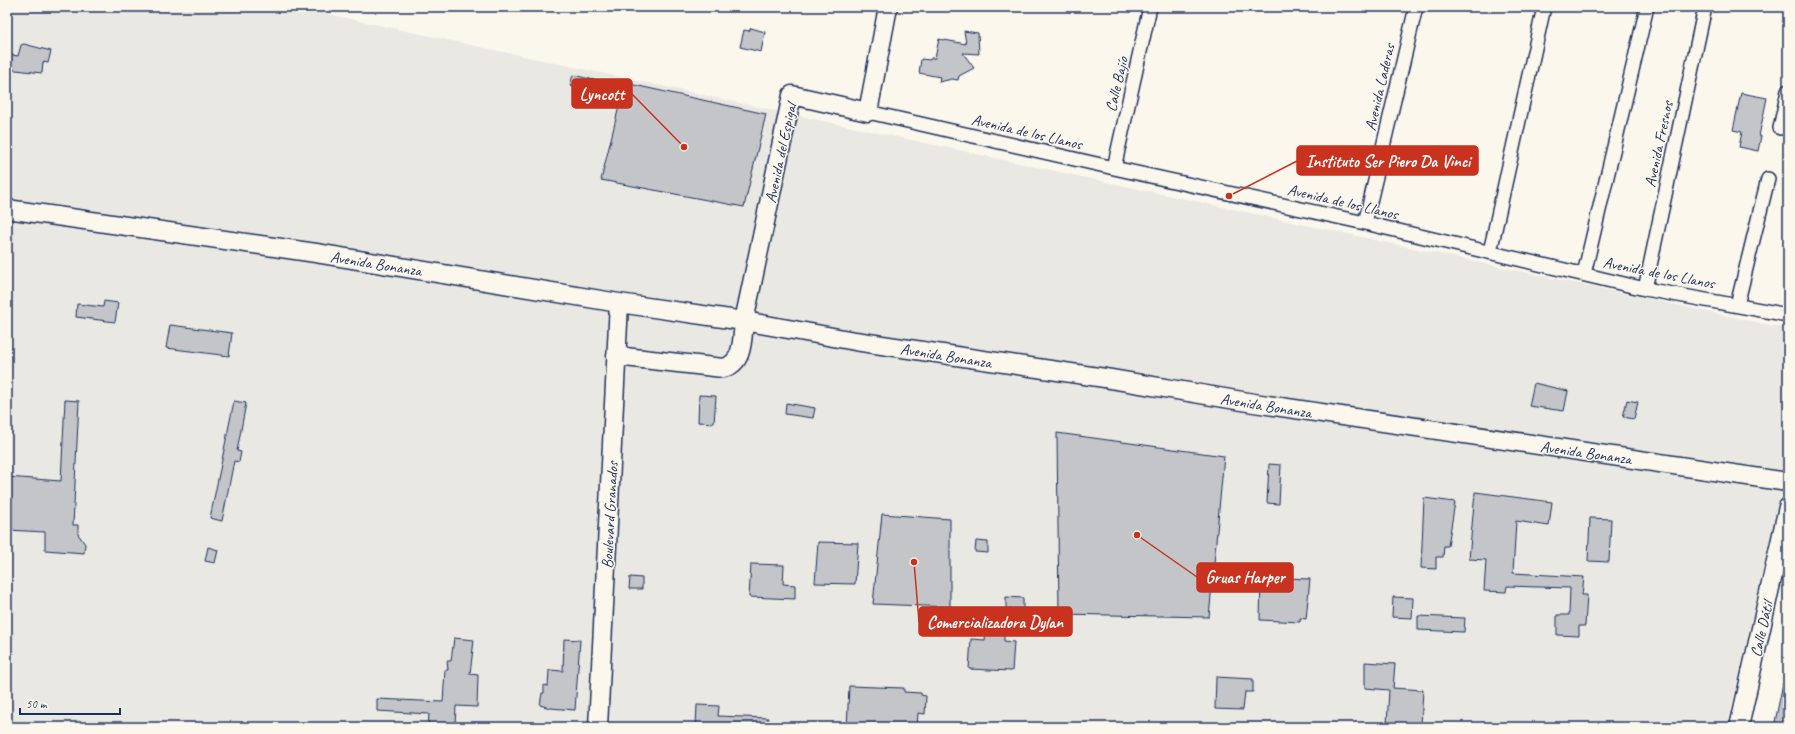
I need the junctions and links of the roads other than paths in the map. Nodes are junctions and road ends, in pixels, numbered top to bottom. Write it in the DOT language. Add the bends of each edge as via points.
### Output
graph roads {
  1 [pos="888,7"];
  2 [pos="1150,7"];
  3 [pos="1416,7"];
  4 [pos="1544,7"];
  5 [pos="1647,7"];
  6 [pos="1705,7"];
  7 [pos="1788,91"];
  8 [pos="868,112"];
  9 [pos="1780,128"];
  10 [pos="1114,168"];
  11 [pos="1768,179"];
  12 [pos="7,209"];
  13 [pos="1365,222"];
  14 [pos="1490,252"];
  15 [pos="1584,274"];
  16 [pos="1645,289"];
  17 [pos="618,303"];
  18 [pos="1737,305"];
  19 [pos="1788,315"];
  20 [pos="744,321"];
  21 [pos="616,356"];
  22 [pos="1788,482"];
  23 [pos="1788,507"];
  24 [pos="598,727"];
  25 [pos="1739,727"];
  1 -- 8 [label="street"];
  2 -- 10 [label="street, Calle Bajío"];
  3 -- 13 [label="street, Avenida Laderas"];
  4 -- 14 [label="street"];
  5 -- 15 [label="street"];
  6 -- 16 [label="street, Avenida Fresnos"];
  7 -- 9 [label="street"];
  8 -- 10 [label="street, Avenida de los Llanos"];
  8 -- 20 [label="street, Avenida del Espigal" via="792,96"];
  10 -- 13 [label="street, Avenida de los Llanos"];
  11 -- 18 [label="street"];
  12 -- 17 [label="street, Avenida Bonanza" via="316,253"];
  13 -- 14 [label="street, Avenida de los Llanos"];
  14 -- 15 [label="street, Avenida de los Llanos"];
  15 -- 16 [label="street, Avenida de los Llanos"];
  16 -- 18 [label="street, Avenida de los Llanos"];
  17 -- 20 [label="street, Avenida Bonanza"];
  17 -- 21 [label="street, Boulevard Granados"];
  18 -- 19 [label="street, Avenida de los Llanos"];
  20 -- 21 [label="street" via="737,360 723,368"];
  20 -- 22 [label="street, Avenida Bonanza" via="855,341 1276,406"];
  21 -- 24 [label="street, Boulevard Granados"];
  23 -- 25 [label="street, Calle Dátil"];
}
